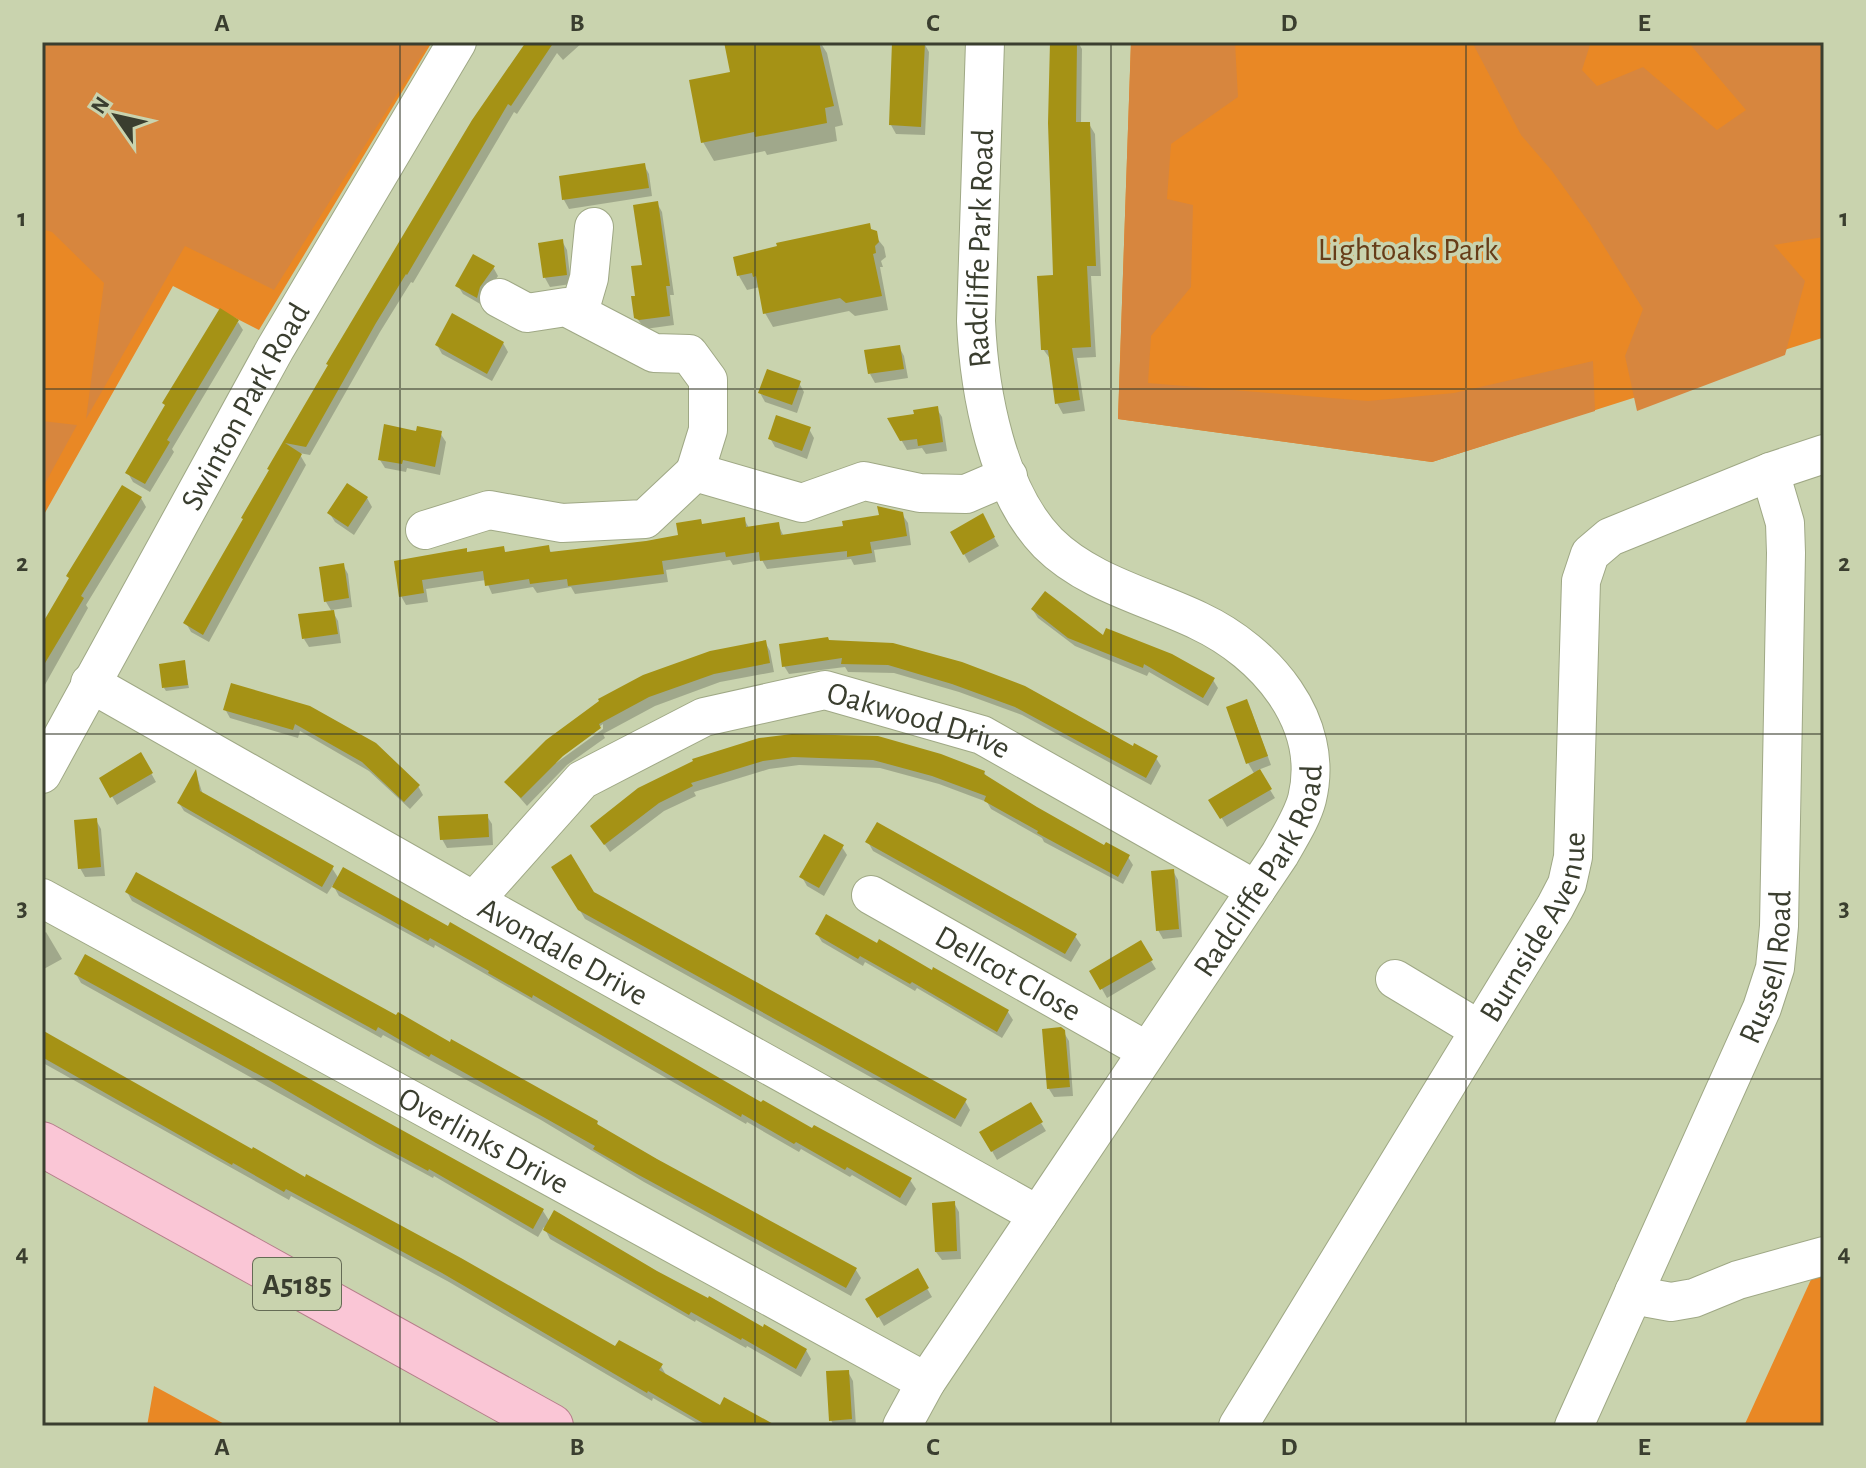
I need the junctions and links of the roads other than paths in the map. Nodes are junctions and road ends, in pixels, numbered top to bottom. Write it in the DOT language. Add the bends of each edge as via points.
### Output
graph roads {
  1 [pos="457,42"];
  2 [pos="985,42"];
  3 [pos="594,227"];
  4 [pos="499,298"];
  5 [pos="581,314"];
  6 [pos="1824,454"];
  7 [pos="695,472"];
  8 [pos="1770,472"];
  9 [pos="1008,476"];
  10 [pos="425,530"];
  11 [pos="90,683"];
  12 [pos="42,774"];
  13 [pos="1256,890"];
  14 [pos="871,895"];
  15 [pos="42,898"];
  16 [pos="474,901"];
  17 [pos="1395,979"];
  18 [pos="1478,1029"];
  19 [pos="1147,1051"];
  20 [pos="42,1144"];
  21 [pos="1038,1215"];
  22 [pos="1824,1256"];
  23 [pos="1634,1292"];
  24 [pos="926,1382"];
  25 [pos="551,1426"];
  26 [pos="902,1426"];
  27 [pos="1238,1426"];
  28 [pos="1574,1426"];
  1 -- 11 [label="street, Swinton Park Road" via="275,349"];
  2 -- 9 [label="street, Radcliffe Park Road" via="977,359 989,423"];
  3 -- 5 [label="street"];
  4 -- 5 [label="street" via="527,313 566,307"];
  5 -- 7 [label="street" via="654,353 689,354 708,380 708,430"];
  6 -- 8 [label="street, Burnside Avenue"];
  7 -- 9 [label="street" via="802,503 864,481 920,493 966,494"];
  7 -- 10 [label="street" via="645,519 562,523 489,510"];
  8 -- 18 [label="street, Burnside Avenue" via="1610,537 1590,554 1581,581 1571,871 1555,907"];
  8 -- 23 [label="street, Russell Road" via="1785,523 1786,553 1775,968 1762,1008"];
  9 -- 13 [label="street, Radcliffe Park Road" via="1035,528 1063,556 1095,576 1219,631 1258,661 1292,702 1308,742 1310,782 1300,818"];
  11 -- 12 [label="street, Swinton Park Road"];
  11 -- 16 [label="street, Avondale Drive"];
  13 -- 16 [label="street, Oakwood Drive" via="982,735 825,690 704,717 582,780"];
  13 -- 19 [label="street, Radcliffe Park Road"];
  14 -- 19 [label="street, Dellcot Close"];
  15 -- 24 [label="street, Overlinks Drive"];
  16 -- 21 [label="street, Avondale Drive"];
  17 -- 18 [label="street"];
  18 -- 27 [label="street, Burnside Avenue"];
  19 -- 21 [label="street, Radcliffe Park Road"];
  20 -- 25 [label="main road, A5185"];
  21 -- 24 [label="street, Radcliffe Park Road"];
  22 -- 23 [label="street" via="1683,1300"];
  23 -- 28 [label="street, Russell Road"];
  24 -- 26 [label="street, Radcliffe Park Road"];
}
